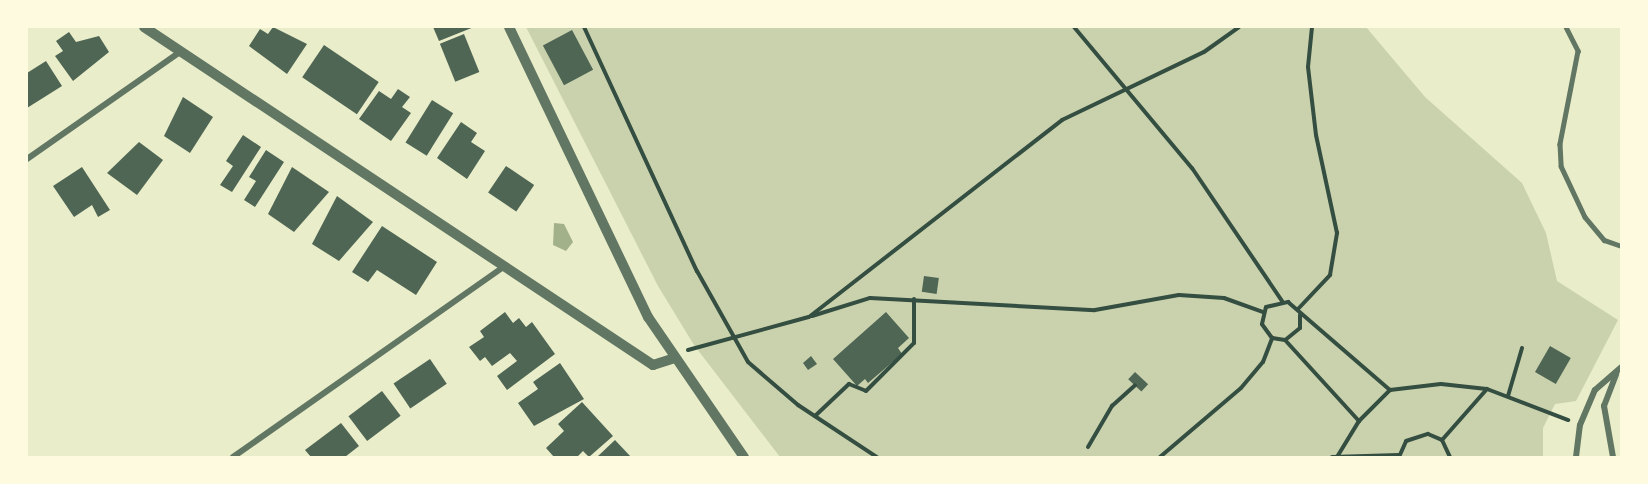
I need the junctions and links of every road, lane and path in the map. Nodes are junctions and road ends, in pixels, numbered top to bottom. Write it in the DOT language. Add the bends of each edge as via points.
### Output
graph roads {
  1 [pos="144,27"];
  2 [pos="509,27"];
  3 [pos="584,27"];
  4 [pos="589,27"];
  5 [pos="1074,27"];
  6 [pos="1239,27"];
  7 [pos="1312,27"];
  8 [pos="1566,27"];
  9 [pos="589,34"];
  10 [pos="182,51"];
  11 [pos="1126,87"];
  12 [pos="27,159"];
  13 [pos="1621,246"];
  14 [pos="506,266"];
  15 [pos="914,299"];
  16 [pos="1282,301"];
  17 [pos="1298,309"];
  18 [pos="1263,312"];
  19 [pos="1300,315"];
  20 [pos="809,316"];
  21 [pos="732,337"];
  22 [pos="1272,338"];
  23 [pos="1285,340"];
  24 [pos="1522,348"];
  25 [pos="675,358"];
  26 [pos="1621,367"];
  27 [pos="1616,374"];
  28 [pos="1135,385"];
  29 [pos="1487,389"];
  30 [pos="1390,390"];
  31 [pos="1508,396"];
  32 [pos="815,416"];
  33 [pos="1359,421"];
  34 [pos="1580,425"];
  35 [pos="1443,440"];
  36 [pos="1088,447"];
  37 [pos="1335,456"];
  38 [pos="1399,456"];
  39 [pos="233,457"];
  40 [pos="744,457"];
  41 [pos="877,457"];
  42 [pos="1160,457"];
  43 [pos="1450,457"];
  44 [pos="1576,457"];
  45 [pos="1612,457"];
  1 -- 10 [label="street"];
  2 -- 25 [label="street" via="648,317"];
  3 -- 9 [label="path"];
  4 -- 9 [label="path"];
  5 -- 11 [label="path"];
  6 -- 11 [label="path" via="1204,52"];
  7 -- 17 [label="path" via="1308,67 1316,135 1337,233 1330,275"];
  8 -- 13 [label="lane" via="1578,51 1560,144 1561,166 1585,217 1604,240"];
  9 -- 21 [label="path"];
  10 -- 12 [label="street"];
  10 -- 14 [label="street"];
  11 -- 16 [label="path" via="1192,168"];
  11 -- 20 [label="path" via="1062,120"];
  14 -- 25 [label="street" via="653,365"];
  14 -- 39 [label="street"];
  15 -- 18 [label="path" via="1095,310 1179,295 1224,298"];
  15 -- 20 [label="path" via="870,298"];
  15 -- 32 [label="path" via="914,343 866,392 849,384"];
  16 -- 17 [label="path"];
  16 -- 18 [label="path"];
  17 -- 19 [label="path"];
  18 -- 22 [label="path" via="1264,330"];
  19 -- 23 [label="path" via="1300,328"];
  19 -- 30 [label="path"];
  20 -- 21 [label="path"];
  21 -- 25 [label="path" via="694,345"];
  21 -- 32 [label="path" via="748,362"];
  22 -- 23 [label="path"];
  22 -- 42 [label="path" via="1263,362 1241,388"];
  23 -- 33 [label="path"];
  24 -- 31 [label="path"];
  25 -- 40 [label="street"];
  26 -- 27 [label="street"];
  27 -- 34 [label="street" via="1596,390"];
  27 -- 45 [label="street" via="1604,406"];
  28 -- 36 [label="path" via="1119,396"];
  29 -- 30 [label="path" via="1441,384"];
  29 -- 31 [label="path"];
  29 -- 35 [label="path"];
  30 -- 33 [label="path"];
  31 -- 34 [label="path"];
  32 -- 41 [label="path"];
  33 -- 37 [label="path"];
  34 -- 44 [label="street"];
  35 -- 38 [label="path" via="1420,434 1406,441"];
  35 -- 43 [label="path"];
  37 -- 38 [label="path"];
}
